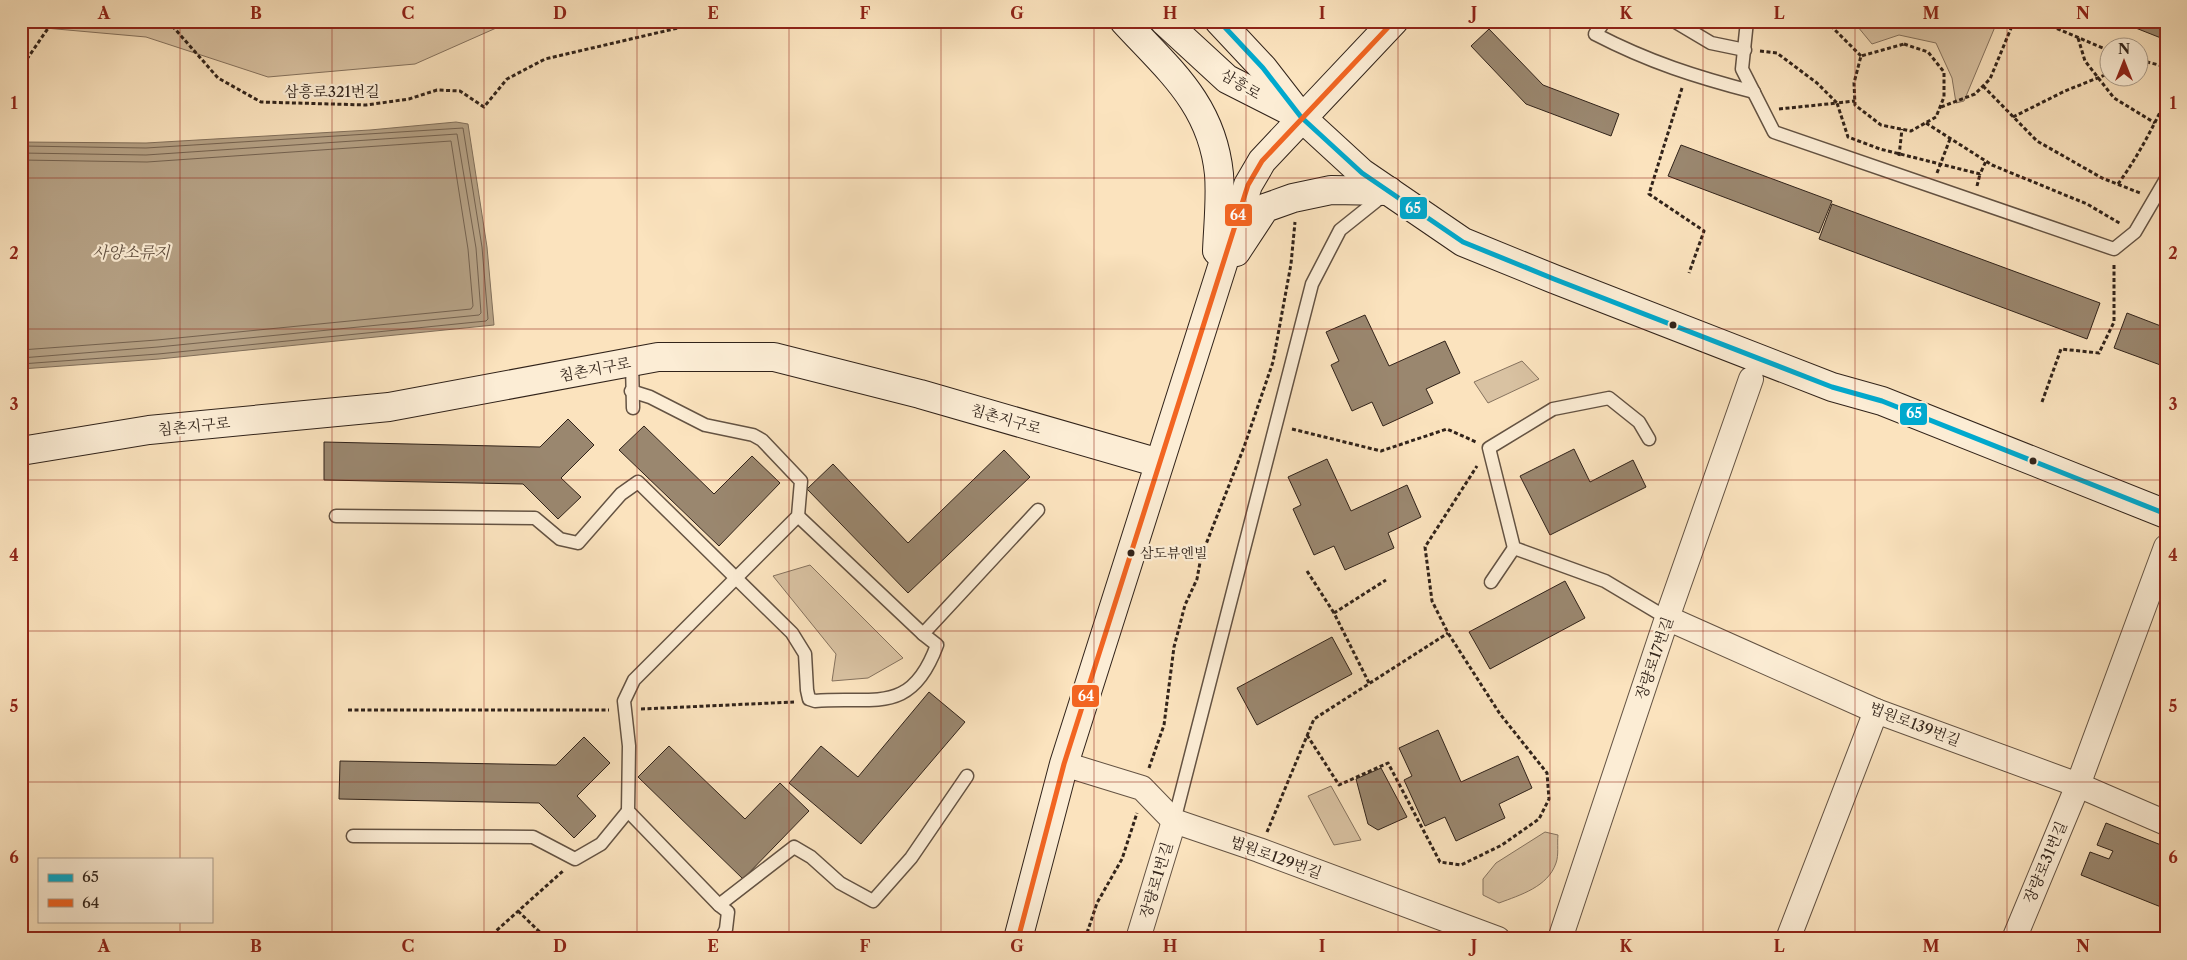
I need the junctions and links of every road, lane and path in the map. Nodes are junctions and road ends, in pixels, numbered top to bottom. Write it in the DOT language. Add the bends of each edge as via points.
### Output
graph roads {
  1 [pos="53,21"];
  2 [pos="168,21"];
  3 [pos="708,21"];
  4 [pos="1124,21"];
  5 [pos="1164,21"];
  6 [pos="1218,21"];
  7 [pos="1394,21"];
  8 [pos="1605,21"];
  9 [pos="1674,21"];
  10 [pos="1747,21"];
  11 [pos="1826,21"];
  12 [pos="2014,21"];
  13 [pos="2039,21"];
  14 [pos="2078,38"];
  15 [pos="2100,47"];
  16 [pos="1745,50"];
  17 [pos="1861,56"];
  18 [pos="21,62"];
  19 [pos="2150,63"];
  20 [pos="2166,68"];
  21 [pos="1686,74"];
  22 [pos="2098,77"];
  23 [pos="1983,86"];
  24 [pos="1754,92"];
  25 [pos="2166,100"];
  26 [pos="1855,101"];
  27 [pos="1836,103"];
  28 [pos="1940,107"];
  29 [pos="1764,111"];
  30 [pos="2013,116"];
  31 [pos="1301,117"];
  32 [pos="1925,123"];
  33 [pos="2155,123"];
  34 [pos="1902,130"];
  35 [pos="1950,139"];
  36 [pos="1900,154"];
  37 [pos="1986,161"];
  38 [pos="1940,165"];
  39 [pos="2166,179"];
  40 [pos="2118,184"];
  41 [pos="1932,187"];
  42 [pos="1389,191"];
  43 [pos="2160,201"];
  44 [pos="1295,214"];
  45 [pos="2135,232"];
  46 [pos="2114,249"];
  47 [pos="1689,273"];
  48 [pos="1216,283"];
  49 [pos="632,362"];
  50 [pos="1751,379"];
  51 [pos="631,391"];
  52 [pos="2042,402"];
  53 [pos="633,408"];
  54 [pos="1276,425"];
  55 [pos="1649,439"];
  56 [pos="1489,448"];
  57 [pos="21,452"];
  58 [pos="1159,463"];
  59 [pos="1038,510"];
  60 [pos="2166,514"];
  61 [pos="336,516"];
  62 [pos="798,516"];
  63 [pos="2166,547"];
  64 [pos="1514,548"];
  65 [pos="1307,571"];
  66 [pos="736,580"];
  67 [pos="1386,580"];
  68 [pos="1491,582"];
  69 [pos="1334,613"];
  70 [pos="1667,618"];
  71 [pos="1448,633"];
  72 [pos="923,634"];
  73 [pos="1369,683"];
  74 [pos="815,701"];
  75 [pos="348,710"];
  76 [pos="624,710"];
  77 [pos="1876,710"];
  78 [pos="1307,735"];
  79 [pos="1064,764"];
  80 [pos="968,776"];
  81 [pos="2078,785"];
  82 [pos="1140,797"];
  83 [pos="628,811"];
  84 [pos="1174,821"];
  85 [pos="2166,823"];
  86 [pos="353,836"];
  87 [pos="1259,850"];
  88 [pos="580,856"];
  89 [pos="719,905"];
  90 [pos="518,911"];
  91 [pos="486,939"];
  92 [pos="547,939"];
  93 [pos="721,939"];
  94 [pos="1018,939"];
  95 [pos="1085,939"];
  96 [pos="1138,939"];
  97 [pos="1498,939"];
  98 [pos="1560,939"];
  99 [pos="1788,939"];
  100 [pos="2014,939"];
  1 -- 18 [label="path" via="27,59"];
  2 -- 3 [label="path, 삼흥로321번길" via="218,78 261,102 366,105 409,99 437,90 460,91 484,107 507,79 545,59"];
  4 -- 48 [label="main road" via="1181,82 1209,128 1219,174"];
  5 -- 31 [label="main road, 삼흥로" via="1227,80"];
  6 -- 31 [label="main road, 삼흥로" via="1263,68"];
  7 -- 31 [label="main road"];
  8 -- 21 [label="lane" via="1595,34 1632,54"];
  9 -- 16 [label="lane" via="1711,43"];
  10 -- 16 [label="lane"];
  11 -- 17 [label="path"];
  12 -- 23 [label="path" via="1990,79"];
  13 -- 14 [label="path"];
  14 -- 15 [label="path"];
  14 -- 22 [label="path" via="2085,61"];
  16 -- 24 [label="lane" via="1742,69"];
  16 -- 27 [label="path" via="1778,53 1817,83"];
  17 -- 26 [label="path" via="1854,83"];
  17 -- 28 [label="path" via="1904,44 1928,52 1944,72 1944,98"];
  19 -- 20 [label="path"];
  21 -- 24 [label="lane"];
  21 -- 47 [label="path" via="1649,194 1704,231"];
  22 -- 30 [label="path"];
  22 -- 33 [label="path" via="2114,98"];
  23 -- 28 [label="path" via="1975,94"];
  23 -- 30 [label="path"];
  24 -- 29 [label="lane"];
  25 -- 33 [label="path"];
  26 -- 27 [label="path"];
  26 -- 34 [label="path" via="1855,105 1881,125"];
  27 -- 29 [label="path"];
  27 -- 36 [label="path" via="1848,137"];
  28 -- 32 [label="path" via="1936,117"];
  29 -- 41 [label="lane" via="1774,132"];
  30 -- 40 [label="path" via="2037,141"];
  31 -- 42 [label="main road" via="1362,173"];
  31 -- 48 [label="main road" via="1262,161 1248,185"];
  32 -- 34 [label="path" via="1911,132"];
  32 -- 35 [label="path"];
  33 -- 40 [label="path"];
  34 -- 36 [label="path"];
  35 -- 37 [label="path"];
  35 -- 38 [label="path"];
  36 -- 38 [label="path"];
  37 -- 38 [label="path" via="1980,174"];
  37 -- 45 [label="path" via="2087,204"];
  38 -- 41 [label="path"];
  39 -- 43 [label="lane"];
  40 -- 43 [label="path"];
  41 -- 46 [label="lane"];
  42 -- 48 [label="main road" via="1331,190 1265,208"];
  42 -- 54 [label="lane" via="1340,230 1312,284"];
  42 -- 60 [label="main road" via="1463,242"];
  43 -- 45 [label="lane"];
  44 -- 82 [label="path" via="1292,264 1273,362 1185,606 1174,647 1164,725"];
  45 -- 46 [label="lane"];
  46 -- 52 [label="path" via="2114,322 2099,353 2061,350"];
  48 -- 58 [label="main road"];
  49 -- 51 [label="lane"];
  49 -- 57 [label="main road, 침촌지구로" via="389,407 149,430"];
  49 -- 58 [label="main road, 침촌지구로" via="658,357 774,357 920,394"];
  50 -- 70 [label="street, 장량로17번길"];
  51 -- 53 [label="lane"];
  51 -- 62 [label="lane" via="705,425 753,435 762,440 801,481"];
  54 -- 56 [label="path" via="1381,452 1447,429"];
  54 -- 84 [label="lane"];
  55 -- 56 [label="lane" via="1640,422 1609,398 1553,409"];
  56 -- 64 [label="lane"];
  56 -- 71 [label="path" via="1425,547 1432,601"];
  58 -- 79 [label="main road"];
  59 -- 72 [label="lane"];
  61 -- 66 [label="lane" via="535,518 560,539 578,543 621,494 638,482"];
  62 -- 66 [label="lane"];
  62 -- 72 [label="lane"];
  63 -- 81 [label="street, 장량로31번길"];
  64 -- 68 [label="lane"];
  64 -- 70 [label="lane" via="1605,581"];
  65 -- 69 [label="path"];
  66 -- 74 [label="lane" via="792,633 805,654 806,690 809,699"];
  66 -- 76 [label="lane" via="634,680 624,701"];
  67 -- 69 [label="path"];
  69 -- 73 [label="path"];
  70 -- 77 [label="street, 법원로139번길"];
  70 -- 98 [label="street, 장량로17번길"];
  71 -- 73 [label="path"];
  71 -- 78 [label="path" via="1500,714 1547,773 1549,799 1539,819 1502,844 1461,865 1440,862 1388,763 1339,785"];
  72 -- 74 [label="lane" via="936,645 929,665 906,692 888,699"];
  73 -- 78 [label="path" via="1314,719"];
  74 -- 76 [label="path"];
  75 -- 76 [label="path"];
  76 -- 83 [label="lane" via="629,746"];
  77 -- 81 [label="street, 법원로139번길"];
  77 -- 99 [label="street"];
  78 -- 87 [label="path"];
  79 -- 82 [label="street, 법원로129번길"];
  79 -- 94 [label="main road"];
  80 -- 89 [label="lane" via="911,858 873,901 840,883 811,857 794,847"];
  81 -- 85 [label="street, 법원로139번길"];
  81 -- 100 [label="street, 장량로31번길"];
  82 -- 84 [label="street, 법원로129번길"];
  82 -- 95 [label="path" via="1131,838 1097,903"];
  83 -- 88 [label="lane" via="601,844"];
  83 -- 89 [label="lane"];
  84 -- 87 [label="street, 법원로129번길"];
  84 -- 96 [label="street, 장량로1번길"];
  86 -- 88 [label="lane" via="533,837 575,859"];
  87 -- 97 [label="street, 법원로129번길"];
  88 -- 90 [label="path"];
  89 -- 93 [label="lane" via="728,912"];
  90 -- 91 [label="path"];
  90 -- 92 [label="path"];
}
